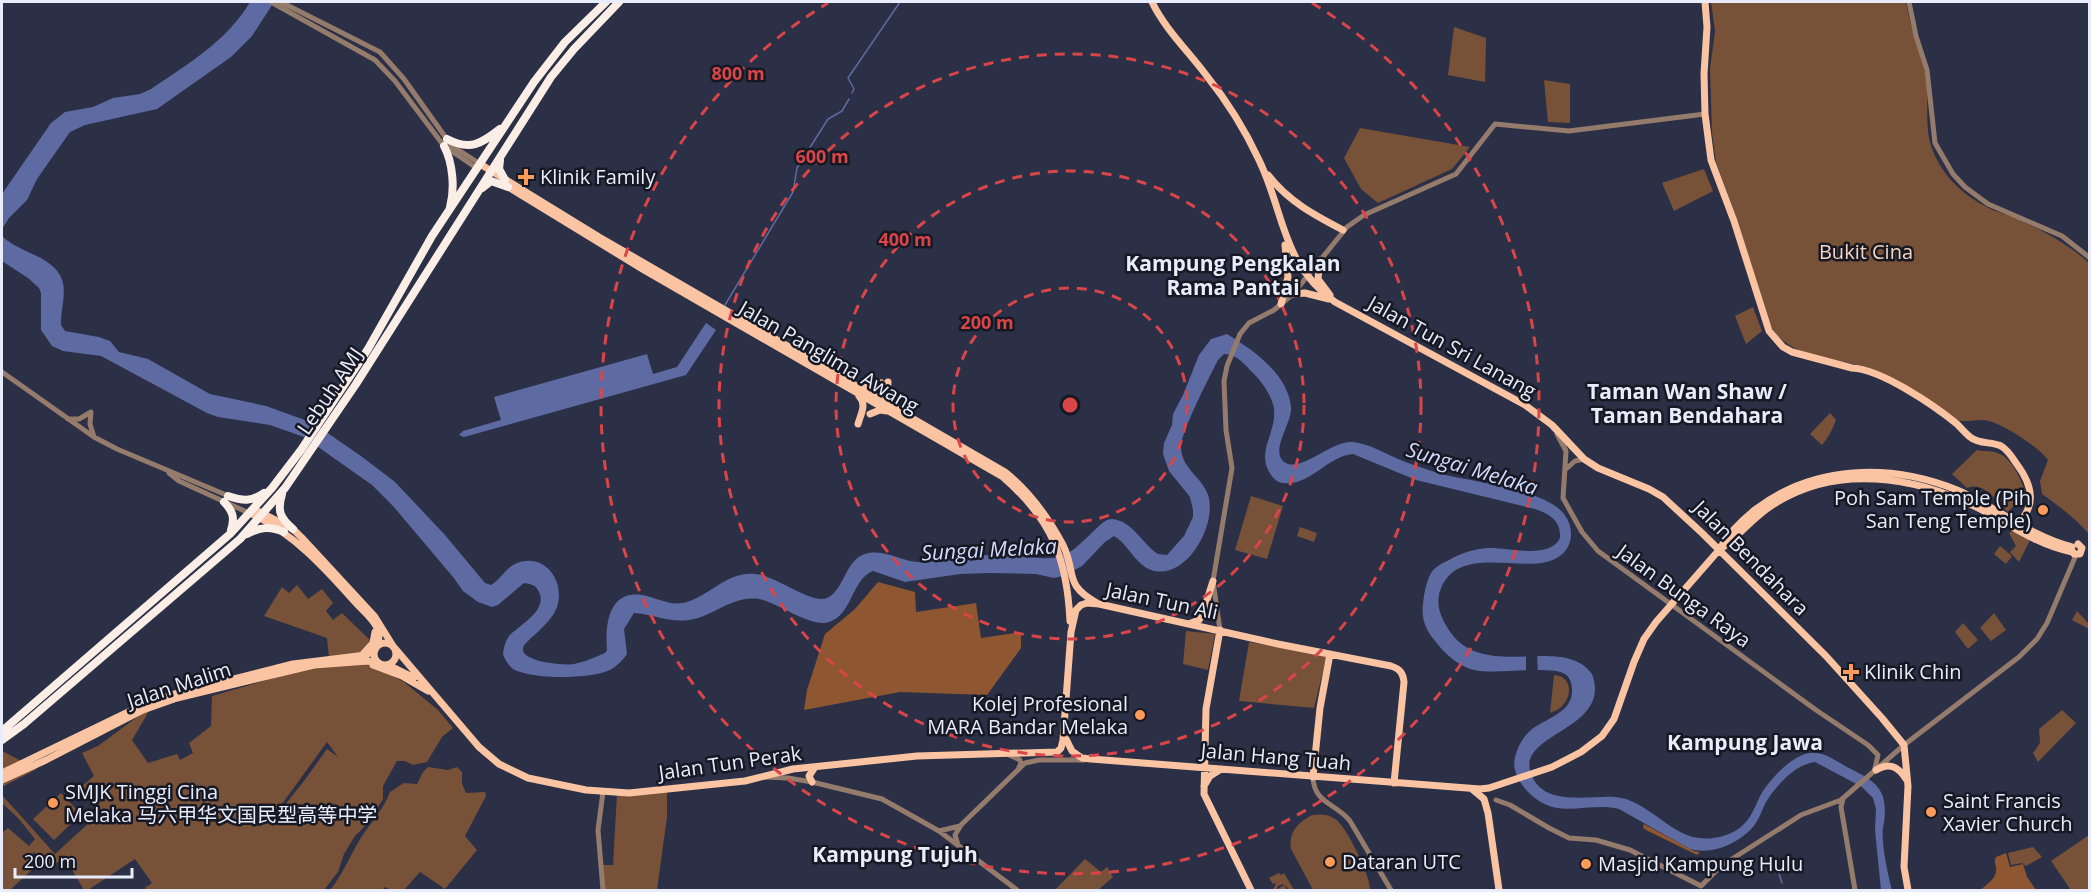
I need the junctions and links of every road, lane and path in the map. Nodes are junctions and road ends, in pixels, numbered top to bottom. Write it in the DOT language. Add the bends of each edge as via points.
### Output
graph roads {
  1 [pos="271,2"];
  2 [pos="606,2"];
  3 [pos="619,2"];
  4 [pos="1152,2"];
  5 [pos="1705,2"];
  6 [pos="1909,2"];
  7 [pos="282,5"];
  8 [pos="410,74"];
  9 [pos="404,79"];
  10 [pos="1705,114"];
  11 [pos="507,123"];
  12 [pos="445,142"];
  13 [pos="501,153"];
  14 [pos="1262,165"];
  15 [pos="479,167"];
  16 [pos="489,173"];
  17 [pos="507,184"];
  18 [pos="475,196"];
  19 [pos="448,213"];
  20 [pos="1282,229"];
  21 [pos="1343,230"];
  22 [pos="2090,258"];
  23 [pos="1320,260"];
  24 [pos="1307,277"];
  25 [pos="1293,294"];
  26 [pos="1333,301"];
  27 [pos="1281,304"];
  28 [pos="2,372"];
  29 [pos="856,389"];
  30 [pos="893,409"];
  31 [pos="870,414"];
  32 [pos="330,415"];
  33 [pos="1540,416"];
  34 [pos="64,417"];
  35 [pos="858,424"];
  36 [pos="1552,425"];
  37 [pos="94,437"];
  38 [pos="303,454"];
  39 [pos="1584,459"];
  40 [pos="1566,469"];
  41 [pos="272,488"];
  42 [pos="285,488"];
  43 [pos="226,499"];
  44 [pos="252,511"];
  45 [pos="2026,513"];
  46 [pos="262,515"];
  47 [pos="2016,526"];
  48 [pos="2027,529"];
  49 [pos="288,531"];
  50 [pos="230,534"];
  51 [pos="240,539"];
  52 [pos="2090,544"];
  53 [pos="1719,550"];
  54 [pos="2076,550"];
  55 [pos="1070,580"];
  56 [pos="1213,581"];
  57 [pos="1099,604"];
  58 [pos="1671,606"];
  59 [pos="371,619"];
  60 [pos="1191,623"];
  61 [pos="1220,630"];
  62 [pos="1071,632"];
  63 [pos="393,646"];
  64 [pos="376,649"];
  65 [pos="1330,654"];
  66 [pos="358,659"];
  67 [pos="378,663"];
  68 [pos="388,665"];
  69 [pos="426,686"];
  70 [pos="436,697"];
  71 [pos="2,730"];
  72 [pos="1063,733"];
  73 [pos="2,740"];
  74 [pos="1904,745"];
  75 [pos="1874,749"];
  76 [pos="1007,754"];
  77 [pos="1893,754"];
  78 [pos="1091,759"];
  79 [pos="815,767"];
  80 [pos="1204,768"];
  81 [pos="1017,770"];
  82 [pos="1221,770"];
  83 [pos="2,773"];
  84 [pos="1872,773"];
  85 [pos="764,777"];
  86 [pos="1313,777"];
  87 [pos="2,780"];
  88 [pos="812,782"];
  89 [pos="1395,783"];
  90 [pos="1908,784"];
  91 [pos="1498,785"];
  92 [pos="1203,788"];
  93 [pos="1471,788"];
  94 [pos="603,792"];
  95 [pos="1496,800"];
  96 [pos="1839,805"];
  97 [pos="1488,813"];
  98 [pos="961,825"];
  99 [pos="939,831"];
  100 [pos="961,849"];
  101 [pos="603,891"];
  102 [pos="1017,891"];
  103 [pos="1251,891"];
  104 [pos="1391,891"];
  105 [pos="1499,891"];
  106 [pos="1855,891"];
  107 [pos="1908,891"];
  1 -- 7 [label="street"];
  2 -- 11 [label="highway, Lebuh AMJ" via="546,64"];
  3 -- 13 [label="highway, Lebuh AMJ" via="551,77"];
  4 -- 14 [label="main road" via="1223,97"];
  5 -- 10 [label="main road"];
  6 -- 22 [label="street" via="1927,70 1935,143 1953,174 1988,204 2062,236"];
  7 -- 9 [label="street" via="380,52"];
  7 -- 12 [label="street" via="375,60"];
  8 -- 9 [label="street" via="404,74"];
  9 -- 12 [label="street"];
  10 -- 21 [label="street" via="1569,131 1495,124 1455,174 1364,215"];
  10 -- 45 [label="main road" via="1713,168 1773,337 1792,352 1881,376 1932,407 1974,440 2001,447 2019,467 2029,487 2031,500"];
  11 -- 12 [label="highway" via="475,145"];
  11 -- 15 [label="highway, Lebuh AMJ"];
  12 -- 15 [label="street"];
  12 -- 19 [label="highway" via="452,195"];
  13 -- 16 [label="highway, Lebuh AMJ"];
  13 -- 17 [label="highway" via="499,168"];
  14 -- 20 [label="main road"];
  14 -- 21 [label="main road" via="1288,198"];
  15 -- 16 [label="main road, Jalan Panglima Awang"];
  15 -- 19 [label="highway, Lebuh AMJ"];
  16 -- 17 [label="main road, Jalan Panglima Awang"];
  16 -- 18 [label="highway, Lebuh AMJ"];
  17 -- 18 [label="highway" via="489,182"];
  17 -- 29 [label="main road, Jalan Panglima Awang"];
  18 -- 32 [label="highway, Lebuh AMJ"];
  19 -- 32 [label="highway, Lebuh AMJ"];
  20 -- 24 [label="main road, Jalan Tun Sri Lanang"];
  20 -- 27 [label="main road" via="1288,277"];
  21 -- 23 [label="street"];
  23 -- 24 [label="street"];
  23 -- 26 [label="main road" via="1318,279"];
  24 -- 25 [label="street"];
  24 -- 26 [label="main road, Jalan Tun Sri Lanang"];
  25 -- 26 [label="main road" via="1305,293"];
  25 -- 27 [label="street"];
  26 -- 33 [label="main road, Jalan Tun Sri Lanang"];
  27 -- 56 [label="street" via="1249,323 1238,337 1225,373 1224,404 1232,475"];
  28 -- 34 [label="street"];
  29 -- 30 [label="main road, Jalan Panglima Awang"];
  29 -- 30 [label="main road" via="885,383"];
  29 -- 35 [label="main road" via="863,402"];
  30 -- 31 [label="main road"];
  30 -- 55 [label="main road, Jalan Panglima Awang" via="1003,477 1034,509 1062,550"];
  32 -- 38 [label="highway, Lebuh AMJ"];
  33 -- 36 [label="main road, Jalan Tun Sri Lanang"];
  33 -- 40 [label="street, Jalan Bunga Raya" via="1565,447"];
  34 -- 37 [label="street"];
  34 -- 37 [label="street" via="79,419 91,412"];
  36 -- 39 [label="main road, Jalan Bendahara"];
  37 -- 43 [label="street"];
  38 -- 41 [label="highway, Lebuh AMJ"];
  38 -- 42 [label="highway, Lebuh AMJ"];
  39 -- 40 [label="street"];
  39 -- 53 [label="main road, Jalan Bendahara" via="1663,496"];
  40 -- 58 [label="street, Jalan Bunga Raya" via="1563,498 1587,540"];
  41 -- 43 [label="highway" via="252,500"];
  41 -- 44 [label="highway, Lebuh AMJ"];
  42 -- 46 [label="highway, Lebuh AMJ"];
  42 -- 49 [label="highway" via="279,512"];
  43 -- 44 [label="street"];
  43 -- 50 [label="highway" via="234,518"];
  44 -- 46 [label="main road, Jalan Tun Perak"];
  44 -- 50 [label="highway, Lebuh AMJ"];
  45 -- 47 [label="main road"];
  45 -- 48 [label="main road"];
  46 -- 49 [label="main road, Jalan Tun Perak"];
  46 -- 51 [label="highway, Lebuh AMJ"];
  47 -- 48 [label="main road"];
  47 -- 53 [label="main road, Jalan Hang Tuah" via="1931,488 1857,478 1818,485 1786,497 1752,520"];
  47 -- 54 [label="main road" via="2044,544"];
  48 -- 54 [label="main road"];
  49 -- 51 [label="highway" via="262,528"];
  49 -- 59 [label="main road, Jalan Tun Perak"];
  49 -- 63 [label="main road, Jalan Tun Perak" via="330,567 375,617"];
  50 -- 71 [label="highway, Lebuh AMJ"];
  51 -- 73 [label="highway, Lebuh AMJ"];
  52 -- 54 [label="main road"];
  53 -- 58 [label="main road, Jalan Hang Tuah"];
  53 -- 74 [label="main road, Jalan Bendahara" via="1849,680"];
  54 -- 74 [label="street" via="2052,614 2037,639"];
  55 -- 57 [label="main road, Jalan Panglima Awang"];
  55 -- 62 [label="main road, Jalan Panglima Awang"];
  56 -- 60 [label="main road" via="1202,616"];
  56 -- 61 [label="street"];
  57 -- 60 [label="main road, Jalan Tun Ali"];
  57 -- 62 [label="main road, Jalan Tun Ali" via="1078,607"];
  58 -- 75 [label="street, Jalan Bunga Raya"];
  58 -- 91 [label="main road, Jalan Hang Tuah" via="1644,639 1619,708 1602,736 1581,752 1542,771"];
  59 -- 64 [label="main road" via="379,632"];
  59 -- 66 [label="main road" via="373,643"];
  60 -- 61 [label="main road, Jalan Tun Ali"];
  61 -- 65 [label="main road, Jalan Tun Ali"];
  61 -- 80 [label="main road" via="1207,703"];
  62 -- 72 [label="main road, Jalan Tun Ali"];
  63 -- 64 [label="main road" via="384,644"];
  63 -- 68 [label="main road" via="395,658"];
  63 -- 69 [label="main road, Jalan Tun Perak"];
  64 -- 66 [label="main road, Jalan Malim"];
  64 -- 67 [label="main road"];
  65 -- 86 [label="main road"];
  65 -- 89 [label="main road, Jalan Tun Ali" via="1391,666 1401,672 1404,682"];
  66 -- 67 [label="main road, Jalan Malim"];
  66 -- 70 [label="main road" via="396,673"];
  66 -- 83 [label="main road, Jalan Malim" via="293,664 147,703"];
  66 -- 87 [label="main road, Jalan Malim" via="294,669 152,706"];
  67 -- 68 [label="main road"];
  68 -- 69 [label="main road, Jalan Tun Perak"];
  69 -- 70 [label="main road, Jalan Tun Perak"];
  70 -- 94 [label="main road, Jalan Tun Perak" via="478,747 508,770 537,780"];
  72 -- 76 [label="main road, Jalan Tun Perak" via="1057,752"];
  72 -- 78 [label="main road" via="1071,751"];
  74 -- 77 [label="street"];
  74 -- 90 [label="main road"];
  75 -- 77 [label="street" via="1885,756"];
  75 -- 84 [label="street, Jalan Bunga Raya" via="1878,755"];
  76 -- 79 [label="main road, Jalan Tun Perak" via="917,756"];
  76 -- 81 [label="street" via="1021,762"];
  77 -- 84 [label="street"];
  78 -- 80 [label="main road, Jalan Hang Tuah"];
  78 -- 81 [label="street" via="1039,760"];
  79 -- 85 [label="main road, Jalan Tun Perak"];
  79 -- 88 [label="main road" via="810,773"];
  80 -- 82 [label="main road, Jalan Hang Tuah"];
  80 -- 92 [label="main road"];
  81 -- 98 [label="street"];
  82 -- 86 [label="main road, Jalan Hang Tuah"];
  82 -- 92 [label="main road" via="1210,776"];
  84 -- 90 [label="main road" via="1886,765 1894,766"];
  84 -- 96 [label="street"];
  85 -- 88 [label="street"];
  85 -- 94 [label="main road, Jalan Tun Perak" via="629,793"];
  86 -- 89 [label="main road, Jalan Hang Tuah"];
  86 -- 104 [label="street" via="1318,795 1350,821"];
  88 -- 99 [label="street" via="882,799"];
  89 -- 93 [label="main road, Jalan Hang Tuah"];
  90 -- 107 [label="main road" via="1904,867"];
  91 -- 93 [label="main road, Jalan Hang Tuah"];
  91 -- 95 [label="street" via="1493,794"];
  92 -- 103 [label="main road" via="1206,803"];
  93 -- 97 [label="main road" via="1484,799"];
  94 -- 101 [label="street" via="598,830"];
  95 -- 96 [label="street" via="1569,838 1596,840 1630,850 1701,886 1721,866 1802,815"];
  95 -- 97 [label="street"];
  96 -- 106 [label="street"];
  97 -- 105 [label="main road"];
  98 -- 99 [label="street"];
  98 -- 100 [label="street" via="955,835"];
  99 -- 100 [label="street"];
  100 -- 102 [label="street"];
}
